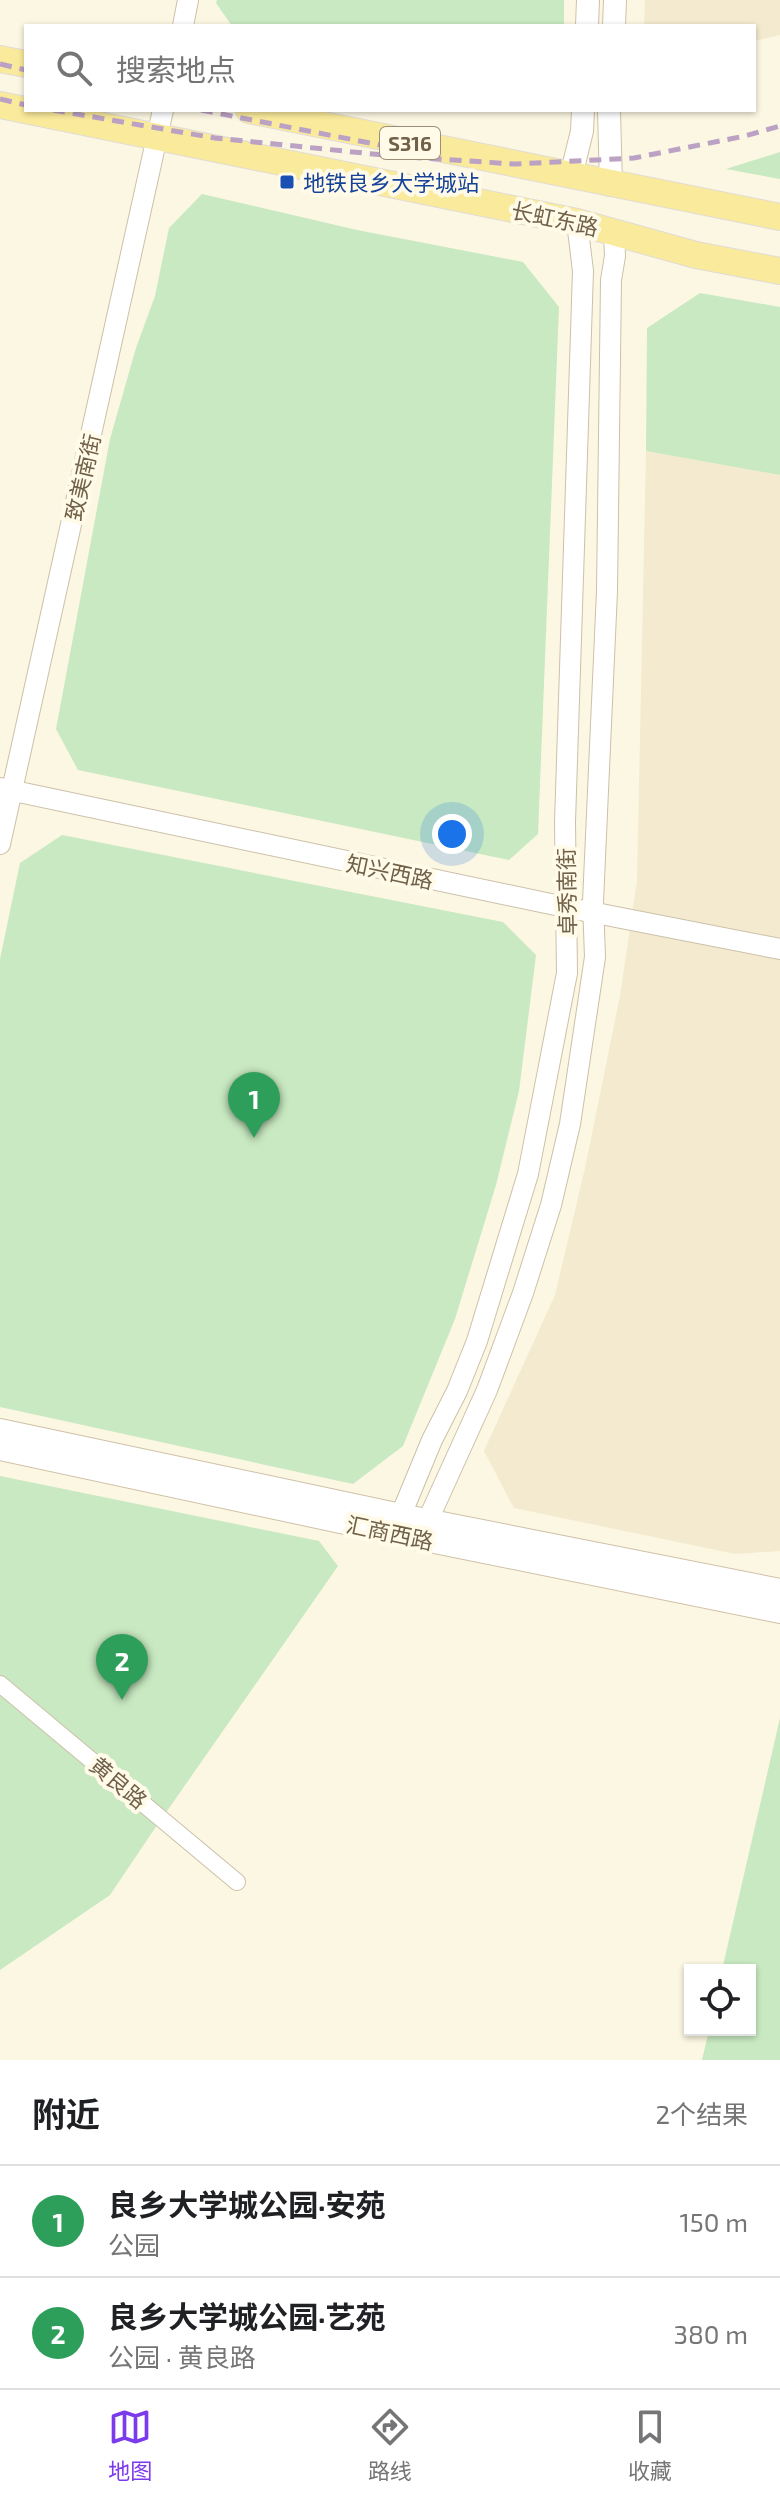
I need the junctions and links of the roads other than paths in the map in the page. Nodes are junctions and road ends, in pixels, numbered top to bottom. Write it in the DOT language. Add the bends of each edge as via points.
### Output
graph roads {
  1 [pos="188,0"];
  2 [pos="588,0"];
  3 [pos="615,0"];
  4 [pos="183,24"];
  5 [pos="587,24"];
  6 [pos="614,24"];
  7 [pos="0,59"];
  8 [pos="24,64"];
  9 [pos="0,105"];
  10 [pos="24,110"];
  11 [pos="34,112"];
  12 [pos="163,112"];
  13 [pos="259,112"];
  14 [pos="583,112"];
  15 [pos="609,112"];
  16 [pos="157,137"];
  17 [pos="571,176"];
  18 [pos="611,185"];
  19 [pos="780,217"];
  20 [pos="577,222"];
  21 [pos="614,231"];
  22 [pos="780,271"];
  23 [pos="5,789"];
  24 [pos="0,844"];
  25 [pos="565,907"];
  26 [pos="595,912"];
  27 [pos="780,949"];
  28 [pos="0,1430"];
  29 [pos="0,1449"];
  30 [pos="396,1524"];
  31 [pos="421,1529"];
  32 [pos="780,1590"];
  33 [pos="780,1612"];
  34 [pos="0,1684"];
  35 [pos="237,1882"];
  1 -- 4 [label="street"];
  2 -- 5 [label="main road"];
  3 -- 6 [label="main road"];
  7 -- 8 [label="main road"];
  9 -- 10 [label="main road, 长虹东路 / S316"];
  11 -- 16 [label="main road, 长虹东路 / S316"];
  12 -- 16 [label="street, 致美南街"];
  13 -- 17 [label="main road, 长虹东路 / S316"];
  14 -- 17 [label="main road"];
  15 -- 18 [label="main road"];
  16 -- 20 [label="main road, 长虹东路 / S316"];
  16 -- 23 [label="street, 致美南街"];
  17 -- 18 [label="main road, 长虹东路 / S316"];
  18 -- 19 [label="main road, 长虹东路 / S316"];
  20 -- 21 [label="main road, 长虹东路 / S316"];
  20 -- 25 [label="street, 卓秀南街" via="583,271"];
  21 -- 22 [label="main road, 长虹东路 / S316" via="696,255"];
  21 -- 26 [label="street, 卓秀南街"];
  23 -- 24 [label="street, 致美南街"];
  23 -- 25 [label="street, 知兴西路"];
  25 -- 26 [label="street, 知兴西路"];
  25 -- 30 [label="street, 卓秀南街" via="567,973 528,1174 477,1341"];
  26 -- 27 [label="street, 知兴西路"];
  26 -- 31 [label="street, 卓秀南街" via="593,972 570,1124 551,1205 487,1390"];
  28 -- 30 [label="main road, 汇商西路"];
  29 -- 30 [label="main road, 汇商西路"];
  30 -- 31 [label="main road, 汇商西路"];
  31 -- 32 [label="main road, 汇商西路"];
  31 -- 33 [label="main road, 汇商西路"];
  34 -- 35 [label="street, 黄良路"];
}
